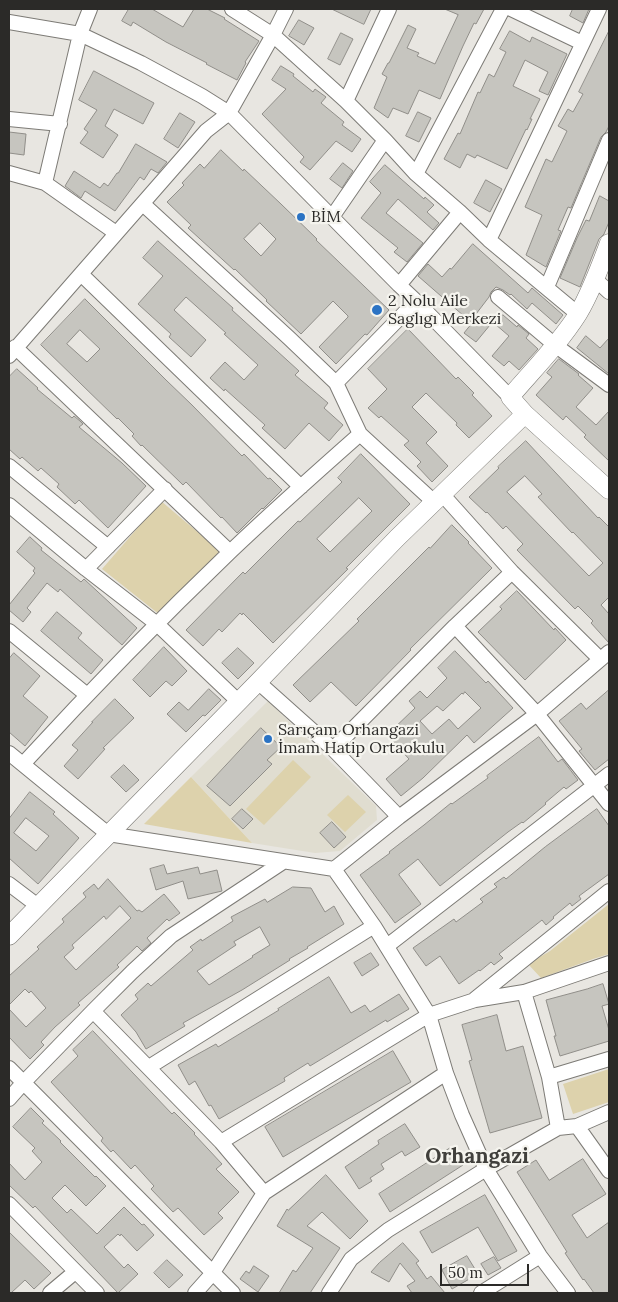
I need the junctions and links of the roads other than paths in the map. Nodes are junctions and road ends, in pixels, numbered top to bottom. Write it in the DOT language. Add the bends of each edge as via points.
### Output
graph roads {
  1 [pos="90,9"];
  2 [pos="232,9"];
  3 [pos="286,9"];
  4 [pos="389,9"];
  5 [pos="503,9"];
  6 [pos="511,9"];
  7 [pos="600,9"];
  8 [pos="9,22"];
  9 [pos="80,34"];
  10 [pos="273,35"];
  11 [pos="582,43"];
  12 [pos="346,101"];
  13 [pos="229,113"];
  14 [pos="9,119"];
  15 [pos="60,124"];
  16 [pos="385,140"];
  17 [pos="609,140"];
  18 [pos="9,173"];
  19 [pos="416,174"];
  20 [pos="45,183"];
  21 [pos="143,204"];
  22 [pos="460,212"];
  23 [pos="332,217"];
  24 [pos="116,233"];
  25 [pos="489,240"];
  26 [pos="609,243"];
  27 [pos="81,274"];
  28 [pos="595,279"];
  29 [pos="399,285"];
  30 [pos="547,287"];
  31 [pos="609,292"];
  32 [pos="498,296"];
  33 [pos="416,301"];
  34 [pos="578,314"];
  35 [pos="555,345"];
  36 [pos="12,352"];
  37 [pos="336,383"];
  38 [pos="609,385"];
  39 [pos="510,397"];
  40 [pos="525,414"];
  41 [pos="360,434"];
  42 [pos="9,466"];
  43 [pos="300,487"];
  44 [pos="165,489"];
  45 [pos="609,490"];
  46 [pos="438,498"];
  47 [pos="9,505"];
  48 [pos="108,547"];
  49 [pos="230,552"];
  50 [pos="86,569"];
  51 [pos="512,572"];
  52 [pos="157,624"];
  53 [pos="456,626"];
  54 [pos="9,631"];
  55 [pos="604,656"];
  56 [pos="258,682"];
  57 [pos="87,695"];
  58 [pos="239,702"];
  59 [pos="537,714"];
  60 [pos="333,750"];
  61 [pos="9,753"];
  62 [pos="23,764"];
  63 [pos="609,774"];
  64 [pos="595,785"];
  65 [pos="609,804"];
  66 [pos="399,817"];
  67 [pos="108,834"];
  68 [pos="283,862"];
  69 [pos="334,869"];
  70 [pos="9,884"];
  71 [pos="609,892"];
  72 [pos="38,906"];
  73 [pos="374,926"];
  74 [pos="9,936"];
  75 [pos="386,946"];
  76 [pos="609,963"];
  77 [pos="524,992"];
  78 [pos="475,1000"];
  79 [pos="93,1011"];
  80 [pos="429,1015"];
  81 [pos="609,1059"];
  82 [pos="149,1067"];
  83 [pos="9,1068"];
  84 [pos="446,1073"];
  85 [pos="549,1077"];
  86 [pos="24,1082"];
  87 [pos="9,1099"];
  88 [pos="609,1112"];
  89 [pos="577,1126"];
  90 [pos="558,1128"];
  91 [pos="221,1142"];
  92 [pos="486,1169"];
  93 [pos="609,1171"];
  94 [pos="264,1194"];
  95 [pos="9,1204"];
  96 [pos="540,1256"];
  97 [pos="75,1272"];
  98 [pos="212,1274"];
  99 [pos="50,1293"];
  100 [pos="97,1293"];
  101 [pos="195,1293"];
  102 [pos="233,1293"];
  103 [pos="329,1293"];
  104 [pos="481,1293"];
  105 [pos="568,1293"];
  1 -- 9 [label="street"];
  2 -- 10 [label="street"];
  3 -- 10 [label="street"];
  4 -- 12 [label="street"];
  5 -- 19 [label="street"];
  6 -- 11 [label="street"];
  7 -- 11 [label="street"];
  8 -- 9 [label="street"];
  9 -- 13 [label="street"];
  9 -- 15 [label="street"];
  10 -- 12 [label="street"];
  10 -- 13 [label="street"];
  11 -- 25 [label="street"];
  12 -- 16 [label="street"];
  13 -- 21 [label="street" via="206,132"];
  13 -- 23 [label="street"];
  14 -- 15 [label="street"];
  15 -- 20 [label="street"];
  16 -- 19 [label="street"];
  16 -- 23 [label="street"];
  17 -- 30 [label="street"];
  18 -- 20 [label="street"];
  19 -- 22 [label="street"];
  20 -- 24 [label="street"];
  21 -- 24 [label="street"];
  21 -- 37 [label="street"];
  22 -- 25 [label="street"];
  22 -- 29 [label="street"];
  23 -- 29 [label="street"];
  24 -- 27 [label="street"];
  25 -- 30 [label="street"];
  26 -- 28 [label="main road"];
  27 -- 36 [label="street"];
  27 -- 43 [label="street"];
  28 -- 31 [label="street"];
  28 -- 34 [label="main road"];
  29 -- 33 [label="street"];
  30 -- 34 [label="street"];
  32 -- 35 [label="street"];
  33 -- 37 [label="street"];
  33 -- 39 [label="street"];
  34 -- 35 [label="main road"];
  35 -- 38 [label="street"];
  35 -- 39 [label="main road"];
  36 -- 44 [label="street"];
  37 -- 41 [label="street"];
  39 -- 40 [label="main road"];
  40 -- 45 [label="main road"];
  40 -- 46 [label="main road"];
  41 -- 43 [label="street"];
  41 -- 46 [label="street"];
  42 -- 48 [label="street"];
  43 -- 49 [label="street"];
  44 -- 48 [label="street"];
  44 -- 49 [label="street"];
  46 -- 51 [label="street"];
  46 -- 56 [label="main road"];
  47 -- 50 [label="street"];
  48 -- 50 [label="street"];
  49 -- 52 [label="street"];
  50 -- 52 [label="street"];
  51 -- 53 [label="street"];
  51 -- 55 [label="street"];
  52 -- 57 [label="street"];
  52 -- 58 [label="street"];
  53 -- 59 [label="street"];
  53 -- 60 [label="street"];
  54 -- 57 [label="street"];
  55 -- 59 [label="street"];
  56 -- 58 [label="main road"];
  56 -- 60 [label="street"];
  57 -- 62 [label="street"];
  58 -- 67 [label="main road"];
  59 -- 64 [label="street"];
  59 -- 66 [label="street"];
  60 -- 66 [label="street"];
  61 -- 62 [label="street"];
  62 -- 67 [label="street"];
  63 -- 64 [label="street"];
  64 -- 65 [label="street"];
  64 -- 75 [label="street"];
  66 -- 69 [label="street"];
  67 -- 68 [label="street"];
  67 -- 72 [label="main road"];
  68 -- 69 [label="street"];
  68 -- 79 [label="street" via="171,936"];
  69 -- 73 [label="street"];
  70 -- 72 [label="street"];
  71 -- 78 [label="street"];
  72 -- 74 [label="main road"];
  73 -- 75 [label="street"];
  73 -- 82 [label="street"];
  75 -- 80 [label="street"];
  76 -- 77 [label="street"];
  77 -- 78 [label="street"];
  77 -- 85 [label="street"];
  78 -- 80 [label="street"];
  79 -- 82 [label="street"];
  79 -- 86 [label="street"];
  80 -- 84 [label="street"];
  80 -- 91 [label="street"];
  81 -- 85 [label="street"];
  82 -- 91 [label="street"];
  83 -- 86 [label="street"];
  84 -- 92 [label="street"];
  84 -- 94 [label="street"];
  85 -- 90 [label="street"];
  86 -- 87 [label="street"];
  86 -- 98 [label="street"];
  88 -- 89 [label="street"];
  89 -- 90 [label="street"];
  89 -- 93 [label="street"];
  90 -- 92 [label="street"];
  91 -- 94 [label="street"];
  92 -- 96 [label="street"];
  92 -- 103 [label="street" via="388,1230 351,1260"];
  94 -- 98 [label="street"];
  95 -- 97 [label="street"];
  96 -- 104 [label="street"];
  96 -- 105 [label="street"];
  97 -- 99 [label="street"];
  97 -- 100 [label="street"];
  98 -- 101 [label="street"];
  98 -- 102 [label="street"];
}
